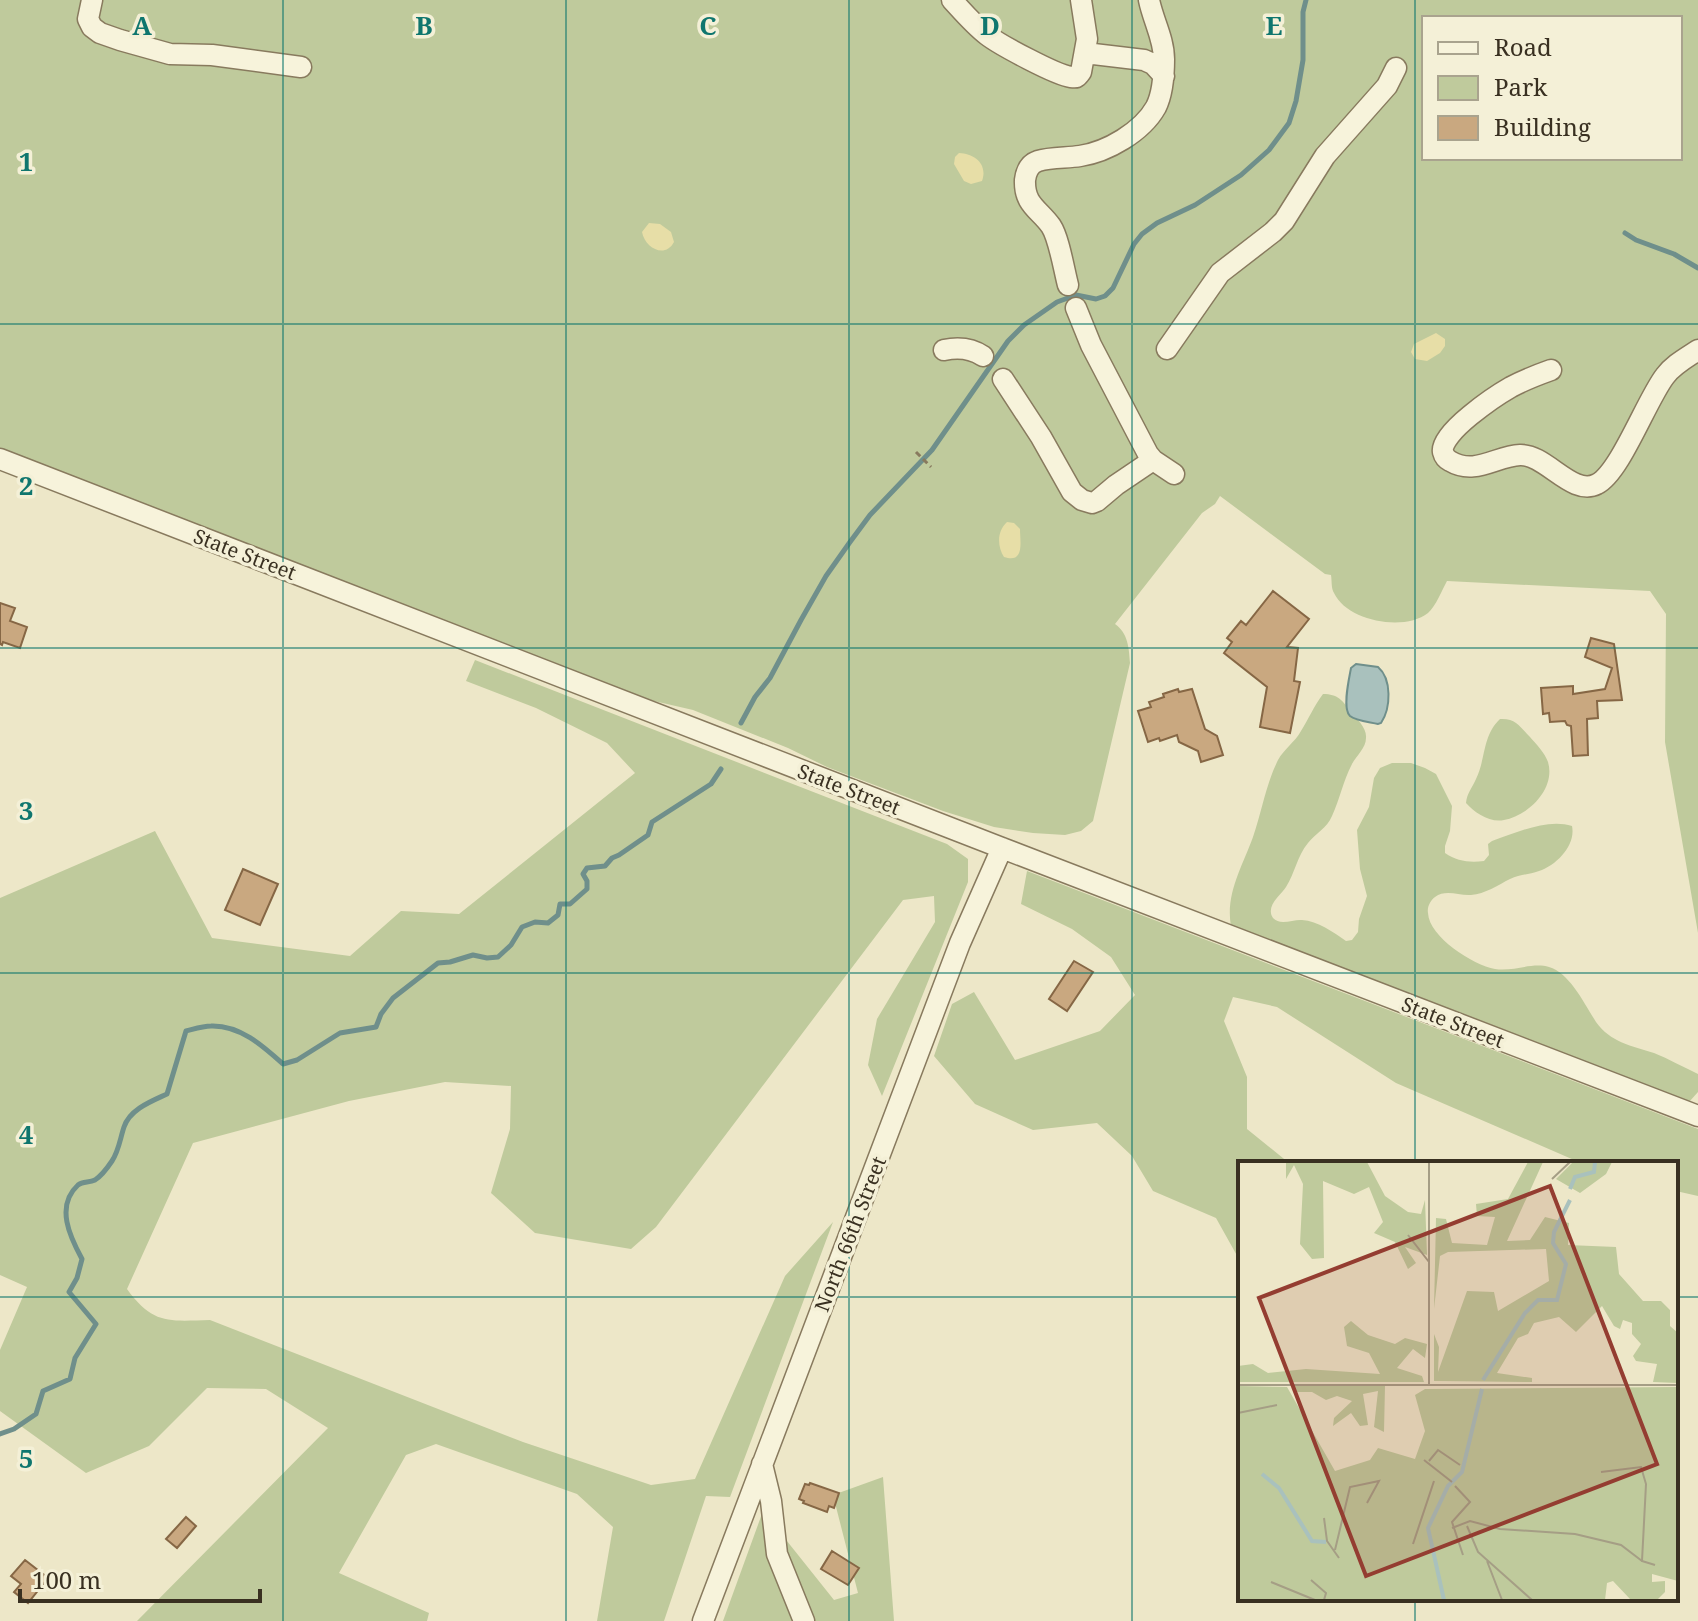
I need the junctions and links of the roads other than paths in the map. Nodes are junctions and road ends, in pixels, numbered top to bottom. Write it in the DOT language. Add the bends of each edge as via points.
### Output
graph roads {
  1 [pos="92,0"];
  2 [pos="952,0"];
  3 [pos="1081,0"];
  4 [pos="1149,0"];
  5 [pos="1158,31"];
  6 [pos="1086,46"];
  7 [pos="301,67"];
  8 [pos="1396,68"];
  9 [pos="1164,76"];
  10 [pos="1068,285"];
  11 [pos="1076,308"];
  12 [pos="1167,349"];
  13 [pos="944,350"];
  14 [pos="1698,350"];
  15 [pos="983,356"];
  16 [pos="1551,370"];
  17 [pos="1003,379"];
  18 [pos="0,459"];
  19 [pos="1153,460"];
  20 [pos="1174,474"];
  21 [pos="1002,848"];
  22 [pos="1698,1116"];
  23 [pos="762,1464"];
  24 [pos="703,1621"];
  25 [pos="804,1621"];
  1 -- 7 [label="street" via="92,27 120,40 170,54"];
  2 -- 6 [label="street" via="990,38 1061,74 1078,77"];
  3 -- 6 [label="street"];
  4 -- 5 [label="street"];
  5 -- 6 [label="street" via="1145,47"];
  5 -- 9 [label="street"];
  6 -- 9 [label="street" via="1144,60"];
  8 -- 12 [label="street" via="1387,86 1325,156 1284,221 1220,273"];
  9 -- 10 [label="street" via="1155,108 1124,138 1091,154 1039,161 1027,170 1027,199 1054,231"];
  11 -- 19 [label="street"];
  13 -- 15 [label="street" via="966,349"];
  14 -- 16 [label="street" via="1667,374 1616,464 1597,484 1576,484 1526,455 1473,467 1446,458 1443,445 1459,426 1503,391"];
  17 -- 19 [label="street" via="1082,500 1097,501"];
  18 -- 21 [label="street, State Street"];
  19 -- 20 [label="street"];
  21 -- 22 [label="street, State Street"];
  21 -- 23 [label="street, North 66th Street" via="960,943"];
  23 -- 24 [label="street, North 66th Street"];
  23 -- 25 [label="street" via="777,1554"];
}
